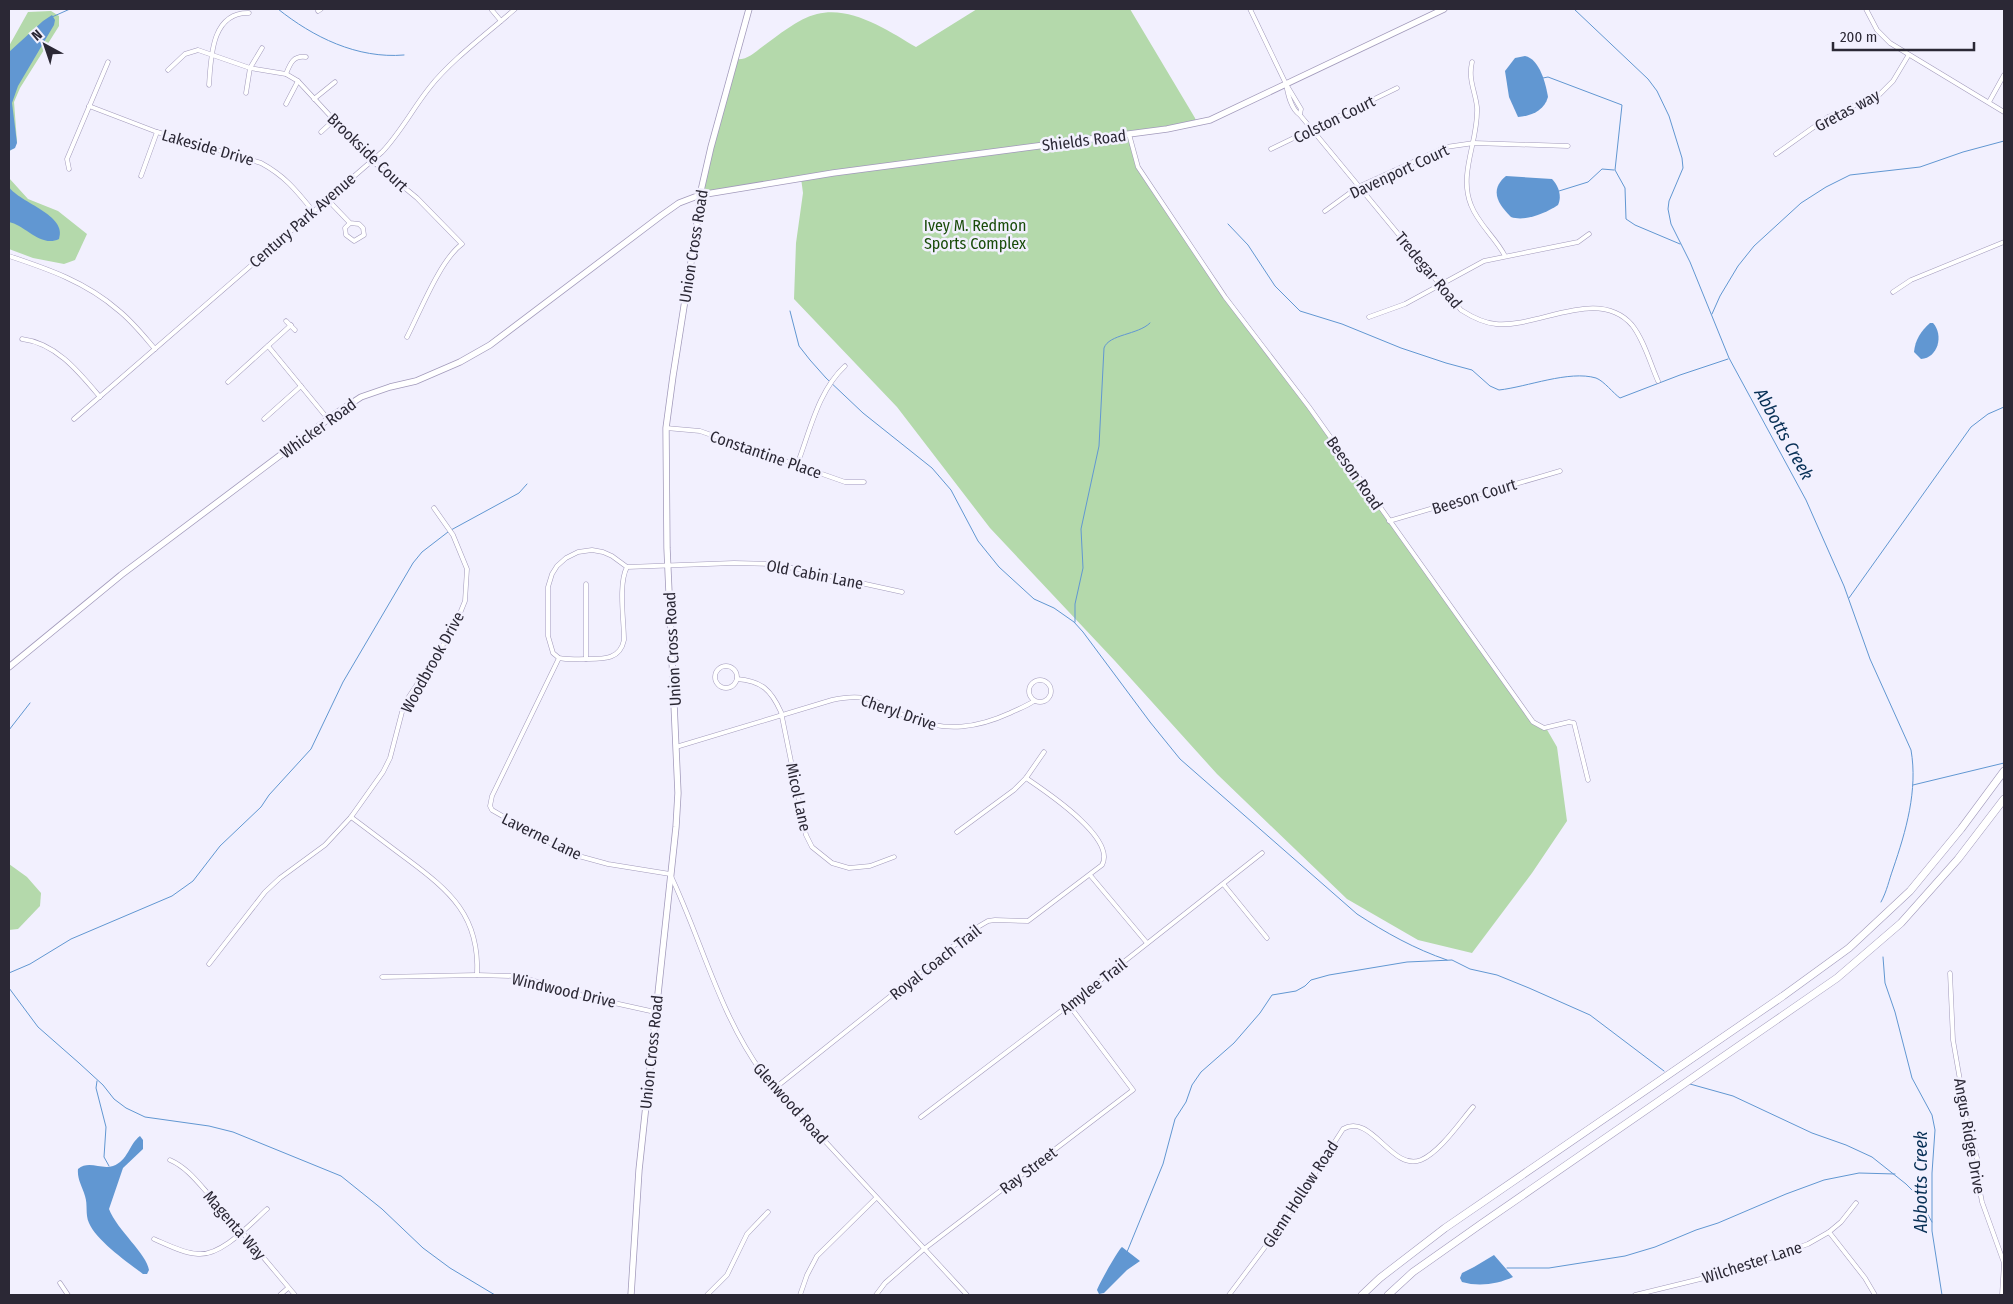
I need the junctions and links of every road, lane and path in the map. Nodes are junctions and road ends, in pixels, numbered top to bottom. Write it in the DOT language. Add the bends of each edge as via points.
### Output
graph roads {
  1 [pos="491,9"];
  2 [pos="516,9"];
  3 [pos="749,9"];
  4 [pos="1250,9"];
  5 [pos="1444,9"];
  6 [pos="1866,9"];
  7 [pos="248,13"];
  8 [pos="501,22"];
  9 [pos="262,48"];
  10 [pos="212,53"];
  11 [pos="1908,56"];
  12 [pos="306,57"];
  13 [pos="108,62"];
  14 [pos="1472,62"];
  15 [pos="250,68"];
  16 [pos="168,70"];
  17 [pos="286,74"];
  18 [pos="2004,75"];
  19 [pos="298,82"];
  20 [pos="335,82"];
  21 [pos="209,84"];
  22 [pos="1286,84"];
  23 [pos="1397,88"];
  24 [pos="246,92"];
  25 [pos="314,99"];
  26 [pos="1988,102"];
  27 [pos="286,104"];
  28 [pos="88,106"];
  29 [pos="2004,112"];
  30 [pos="334,120"];
  31 [pos="1311,129"];
  32 [pos="156,132"];
  33 [pos="321,132"];
  34 [pos="1129,134"];
  35 [pos="1474,143"];
  36 [pos="1568,146"];
  37 [pos="1271,149"];
  38 [pos="1776,154"];
  39 [pos="371,160"];
  40 [pos="69,169"];
  41 [pos="141,176"];
  42 [pos="1358,187"];
  43 [pos="700,195"];
  44 [pos="327,199"];
  45 [pos="1325,210"];
  46 [pos="313,211"];
  47 [pos="350,223"];
  48 [pos="1589,234"];
  49 [pos="2004,242"];
  50 [pos="9,256"];
  51 [pos="1505,256"];
  52 [pos="1440,285"];
  53 [pos="1893,292"];
  54 [pos="1369,317"];
  55 [pos="286,320"];
  56 [pos="291,325"];
  57 [pos="295,330"];
  58 [pos="407,337"];
  59 [pos="22,339"];
  60 [pos="268,346"];
  61 [pos="155,349"];
  62 [pos="844,366"];
  63 [pos="1658,381"];
  64 [pos="228,382"];
  65 [pos="301,386"];
  66 [pos="100,397"];
  67 [pos="74,419"];
  68 [pos="264,419"];
  69 [pos="328,419"];
  70 [pos="666,428"];
  71 [pos="797,465"];
  72 [pos="1560,471"];
  73 [pos="864,482"];
  74 [pos="434,508"];
  75 [pos="1388,521"];
  76 [pos="668,565"];
  77 [pos="627,567"];
  78 [pos="586,584"];
  79 [pos="902,592"];
  80 [pos="559,658"];
  81 [pos="586,659"];
  82 [pos="9,668"];
  83 [pos="737,679"];
  84 [pos="1034,701"];
  85 [pos="781,715"];
  86 [pos="676,747"];
  87 [pos="1044,752"];
  88 [pos="2004,771"];
  89 [pos="1026,778"];
  90 [pos="1588,780"];
  91 [pos="2004,799"];
  92 [pos="351,817"];
  93 [pos="957,832"];
  94 [pos="1262,853"];
  95 [pos="894,857"];
  96 [pos="670,874"];
  97 [pos="1090,875"];
  98 [pos="1224,884"];
  99 [pos="1267,938"];
  100 [pos="1147,943"];
  101 [pos="209,964"];
  102 [pos="1950,972"];
  103 [pos="477,975"];
  104 [pos="382,977"];
  105 [pos="1069,1005"];
  106 [pos="655,1012"];
  107 [pos="775,1088"];
  108 [pos="1474,1107"];
  109 [pos="921,1117"];
  110 [pos="170,1160"];
  111 [pos="876,1198"];
  112 [pos="1856,1203"];
  113 [pos="267,1209"];
  114 [pos="768,1212"];
  115 [pos="242,1230"];
  116 [pos="1829,1232"];
  117 [pos="154,1239"];
  118 [pos="924,1249"];
  119 [pos="2003,1281"];
  120 [pos="60,1283"];
  121 [pos="288,1288"];
  122 [pos="68,1295"];
  123 [pos="280,1295"];
  124 [pos="295,1295"];
  125 [pos="631,1295"];
  126 [pos="707,1295"];
  127 [pos="800,1295"];
  128 [pos="876,1295"];
  129 [pos="968,1295"];
  130 [pos="1228,1295"];
  131 [pos="1362,1295"];
  132 [pos="1388,1295"];
  133 [pos="1635,1295"];
  134 [pos="1875,1295"];
  135 [pos="2002,1295"];
  1 -- 8 [label="street"];
  2 -- 8 [label="street, Century Park Avenue"];
  3 -- 43 [label="street, Union Cross Road"];
  4 -- 22 [label="street, Tredegar Road"];
  5 -- 22 [label="street, Shields Road"];
  6 -- 11 [label="street" via="1883,37"];
  7 -- 10 [label="street" via="236,14 224,24 216,33"];
  8 -- 39 [label="street, Century Park Avenue" via="443,73 390,144"];
  9 -- 15 [label="street"];
  10 -- 15 [label="street, Brookside Court"];
  10 -- 16 [label="street, Brookside Court" via="189,52"];
  10 -- 21 [label="street"];
  11 -- 26 [label="street"];
  11 -- 38 [label="street, Gretas way" via="1894,81 1879,95 1828,117"];
  12 -- 17 [label="street" via="293,59"];
  13 -- 28 [label="street"];
  14 -- 35 [label="street" via="1470,73 1477,108"];
  15 -- 17 [label="street, Brookside Court"];
  15 -- 24 [label="street"];
  17 -- 19 [label="street, Brookside Court"];
  18 -- 26 [label="street"];
  19 -- 25 [label="street, Brookside Court"];
  19 -- 27 [label="street"];
  20 -- 25 [label="street"];
  22 -- 31 [label="street, Tredegar Road"];
  22 -- 34 [label="street, Shields Road" via="1203,122"];
  23 -- 31 [label="street, Colston Court"];
  25 -- 30 [label="street, Brookside Court"];
  26 -- 29 [label="street"];
  28 -- 32 [label="street, Lakeside Drive"];
  28 -- 40 [label="street" via="67,159"];
  30 -- 33 [label="street"];
  30 -- 39 [label="street, Brookside Court"];
  31 -- 37 [label="street, Colston Court"];
  31 -- 42 [label="street, Tredegar Road"];
  32 -- 41 [label="street"];
  32 -- 46 [label="street, Lakeside Drive" via="261,163 290,183"];
  34 -- 43 [label="street, Shields Road" via="833,172"];
  34 -- 75 [label="street, Beeson Road" via="1138,166 1166,211"];
  35 -- 36 [label="street, Davenport Court"];
  35 -- 42 [label="street, Davenport Court" via="1446,146"];
  35 -- 51 [label="street" via="1466,180 1467,193 1477,217"];
  39 -- 44 [label="street, Century Park Avenue"];
  39 -- 58 [label="street, Brookside Court" via="417,198 462,244 444,266"];
  42 -- 45 [label="street, Davenport Court"];
  42 -- 52 [label="street, Tredegar Road"];
  43 -- 69 [label="street, Whicker Road" via="671,208 490,345 416,381 361,397"];
  43 -- 70 [label="street, Union Cross Road"];
  44 -- 46 [label="street, Century Park Avenue"];
  44 -- 47 [label="street"];
  46 -- 61 [label="street, Century Park Avenue"];
  47 -- 47 [label="street" via="359,224 364,235 354,241 346,235 345,228"];
  48 -- 51 [label="street" via="1578,242"];
  49 -- 53 [label="street" via="1911,280"];
  50 -- 61 [label="street" via="61,274 94,292 119,310"];
  51 -- 52 [label="street" via="1484,261"];
  52 -- 54 [label="street" via="1397,308"];
  52 -- 63 [label="street, Tredegar Road" via="1461,310 1488,323 1512,323 1587,308 1614,312 1634,329"];
  55 -- 56 [label="street"];
  56 -- 57 [label="street"];
  56 -- 60 [label="street"];
  59 -- 66 [label="street" via="42,345 63,357"];
  60 -- 64 [label="street"];
  60 -- 65 [label="street"];
  61 -- 66 [label="street, Century Park Avenue"];
  62 -- 71 [label="street" via="825,388"];
  65 -- 68 [label="street"];
  65 -- 69 [label="street"];
  66 -- 67 [label="street, Century Park Avenue"];
  69 -- 82 [label="street, Whicker Road" via="125,572"];
  70 -- 71 [label="street, Constantine Place" via="700,431"];
  70 -- 76 [label="street, Union Cross Road"];
  71 -- 73 [label="street, Constantine Place" via="845,482"];
  72 -- 75 [label="street, Beeson Court"];
  74 -- 92 [label="street, Woodbrook Drive" via="453,535 463,557 468,582 465,601 454,628 408,698 383,772"];
  75 -- 90 [label="street, Beeson Road" via="1532,722 1546,728 1574,723"];
  76 -- 77 [label="street, Old Cabin Lane"];
  76 -- 79 [label="street, Old Cabin Lane" via="774,564"];
  76 -- 86 [label="street, Union Cross Road"];
  77 -- 80 [label="street" via="612,556 592,550 566,558 552,574 548,587 548,613 551,648"];
  77 -- 81 [label="street" via="623,586 623,646 611,658"];
  78 -- 81 [label="street"];
  80 -- 81 [label="street"];
  80 -- 96 [label="street, Laverne Lane" via="492,796 493,812 575,855"];
  83 -- 83 [label="street" via="734,669 726,666 715,674 717,684 723,688 734,686"];
  83 -- 85 [label="street, Micol Lane" via="750,680 766,689 774,697"];
  84 -- 84 [label="street" via="1041,703 1050,697 1050,686 1045,681 1037,680 1031,685 1029,692"];
  84 -- 85 [label="street, Cheryl Drive" via="996,719 957,728 931,725 872,699 850,696"];
  85 -- 86 [label="street, Cheryl Drive"];
  85 -- 95 [label="street, Micol Lane" via="806,836 812,847 832,864 848,868 870,866"];
  86 -- 96 [label="street, Union Cross Road" via="678,793"];
  87 -- 89 [label="street"];
  88 -- 131 [label="highway" via="1910,891 1849,948 1446,1228"];
  89 -- 93 [label="street"];
  89 -- 97 [label="street, Royal Coach Trail" via="1081,819 1104,851 1102,865"];
  91 -- 132 [label="highway" via="1958,859 1901,923 1837,978 1480,1224"];
  92 -- 101 [label="street, Woodbrook Drive" via="324,845 265,892"];
  92 -- 103 [label="street" via="451,895 470,925"];
  94 -- 98 [label="street, Amylee Trail"];
  96 -- 106 [label="street, Union Cross Road"];
  96 -- 107 [label="street, Glenwood Road" via="734,1028 752,1060"];
  97 -- 100 [label="street"];
  97 -- 107 [label="street, Royal Coach Trail" via="1028,921 988,921 976,928"];
  98 -- 99 [label="street"];
  98 -- 100 [label="street, Amylee Trail"];
  100 -- 105 [label="street, Amylee Trail"];
  102 -- 119 [label="street, Angus Ridge Drive" via="1953,1040 1977,1158 1982,1202 2004,1263"];
  103 -- 104 [label="street, Windwood Drive"];
  103 -- 106 [label="street, Windwood Drive" via="513,976"];
  105 -- 109 [label="street, Amylee Trail"];
  105 -- 118 [label="street, Ray Street" via="1133,1090"];
  106 -- 125 [label="street, Union Cross Road" via="639,1170"];
  107 -- 111 [label="street, Glenwood Road"];
  108 -- 130 [label="street, Glenn Hollow Road" via="1433,1152 1418,1161 1399,1156 1363,1128 1350,1126 1343,1129 1283,1224"];
  110 -- 115 [label="street, Magenta Way" via="182,1166"];
  111 -- 118 [label="street, Glenwood Road"];
  111 -- 127 [label="street" via="817,1256"];
  112 -- 116 [label="street, Wilchester Lane" via="1842,1222"];
  113 -- 115 [label="street"];
  114 -- 126 [label="street" via="747,1234 727,1275"];
  115 -- 117 [label="street" via="225,1245 199,1254 187,1253"];
  115 -- 121 [label="street, Magenta Way"];
  116 -- 133 [label="street, Wilchester Lane" via="1808,1244 1737,1270"];
  116 -- 134 [label="street" via="1866,1278"];
  118 -- 128 [label="street, Ray Street"];
  118 -- 129 [label="street, Glenwood Road"];
  119 -- 135 [label="street, Angus Ridge Drive"];
  120 -- 122 [label="street"];
  121 -- 123 [label="street"];
  121 -- 124 [label="street, Magenta Way"];
}
